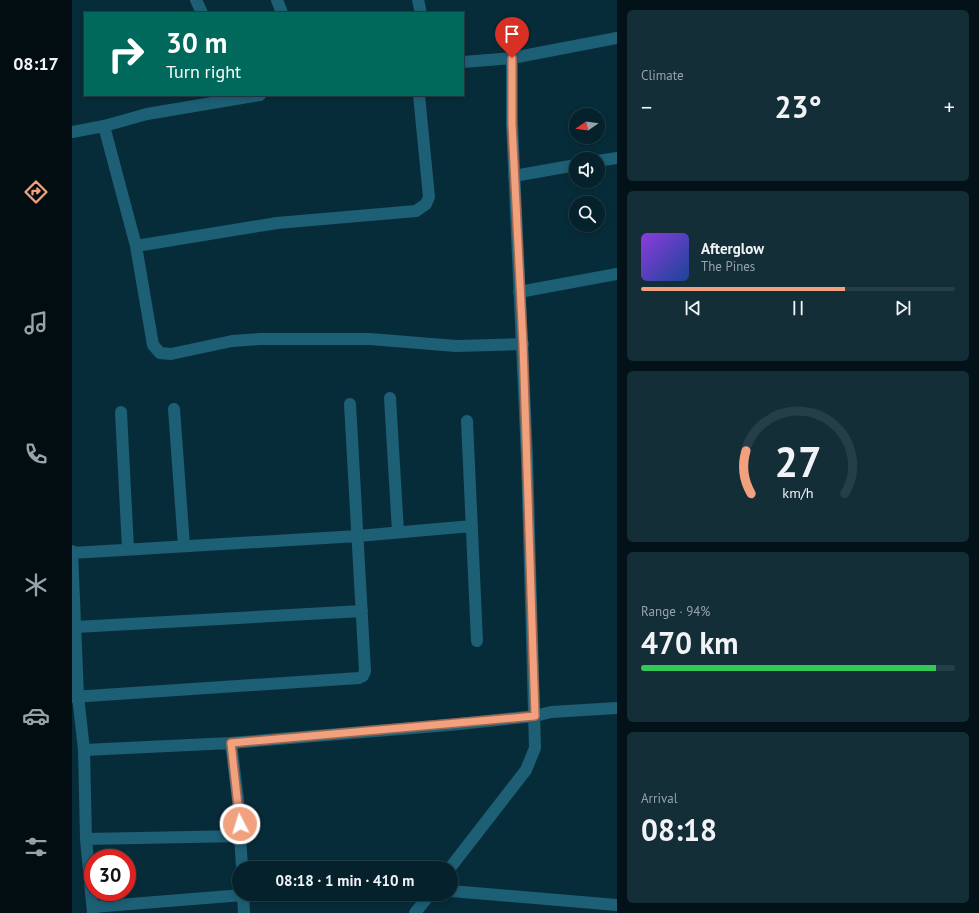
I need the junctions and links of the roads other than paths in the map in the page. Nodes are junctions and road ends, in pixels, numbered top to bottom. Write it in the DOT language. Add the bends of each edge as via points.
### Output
graph roads {
  1 [pos="196,0"];
  2 [pos="277,0"];
  3 [pos="418,0"];
  4 [pos="202,12"];
  5 [pos="282,12"];
  6 [pos="421,12"];
  7 [pos="617,38"];
  8 [pos="512,58"];
  9 [pos="464,62"];
  10 [pos="245,96"];
  11 [pos="419,96"];
  12 [pos="230,97"];
  13 [pos="104,126"];
  14 [pos="72,132"];
  15 [pos="617,158"];
  16 [pos="605,160"];
  17 [pos="569,166"];
  18 [pos="514,176"];
  19 [pos="136,246"];
  20 [pos="617,274"];
  21 [pos="519,292"];
  22 [pos="523,344"];
  23 [pos="390,398"];
  24 [pos="350,404"];
  25 [pos="174,409"];
  26 [pos="121,412"];
  27 [pos="467,421"];
  28 [pos="472,526"];
  29 [pos="398,532"];
  30 [pos="358,536"];
  31 [pos="184,546"];
  32 [pos="128,549"];
  33 [pos="72,552"];
  34 [pos="362,611"];
  35 [pos="76,627"];
  36 [pos="477,641"];
  37 [pos="75,696"];
  38 [pos="617,708"];
  39 [pos="535,716"];
  40 [pos="231,743"];
  41 [pos="84,750"];
  42 [pos="242,836"];
  43 [pos="86,839"];
  44 [pos="242,861"];
  45 [pos="455,861"];
  46 [pos="458,892"];
  47 [pos="232,896"];
  48 [pos="243,901"];
  49 [pos="424,901"];
  50 [pos="617,904"];
  51 [pos="93,910"];
  52 [pos="244,913"];
  53 [pos="414,913"];
  54 [pos="615,913"];
  1 -- 4 [label="street"];
  2 -- 5 [label="street"];
  3 -- 6 [label="street"];
  7 -- 8 [label="street"];
  8 -- 9 [label="street"];
  8 -- 18 [label="street"];
  10 -- 12 [label="street"];
  11 -- 19 [label="street" via="429,197 426,204 416,211 277,223"];
  12 -- 13 [label="street" via="147,114"];
  13 -- 14 [label="street"];
  13 -- 19 [label="street"];
  15 -- 16 [label="street"];
  17 -- 18 [label="street"];
  18 -- 21 [label="street"];
  19 -- 22 [label="street" via="153,345 160,353 171,354 232,341 268,338 370,338 456,346"];
  20 -- 21 [label="street"];
  21 -- 22 [label="street"];
  22 -- 39 [label="street"];
  23 -- 29 [label="street"];
  24 -- 30 [label="street"];
  25 -- 31 [label="street"];
  26 -- 32 [label="street"];
  27 -- 28 [label="street"];
  28 -- 29 [label="street"];
  28 -- 36 [label="street"];
  29 -- 30 [label="street"];
  30 -- 31 [label="street"];
  30 -- 34 [label="street"];
  31 -- 32 [label="street"];
  32 -- 33 [label="street"];
  33 -- 35 [label="street"];
  34 -- 35 [label="street"];
  34 -- 37 [label="street" via="365,671 359,678"];
  35 -- 37 [label="street"];
  37 -- 41 [label="street"];
  38 -- 39 [label="street" via="551,712"];
  39 -- 40 [label="street"];
  39 -- 45 [label="street" via="535,748 526,770"];
  40 -- 41 [label="street"];
  40 -- 42 [label="street"];
  41 -- 43 [label="street"];
  42 -- 43 [label="street"];
  42 -- 44 [label="street"];
  43 -- 51 [label="street"];
  46 -- 50 [label="street"];
  47 -- 51 [label="street"];
  48 -- 52 [label="street"];
  49 -- 53 [label="street"];
  50 -- 54 [label="street"];
}
